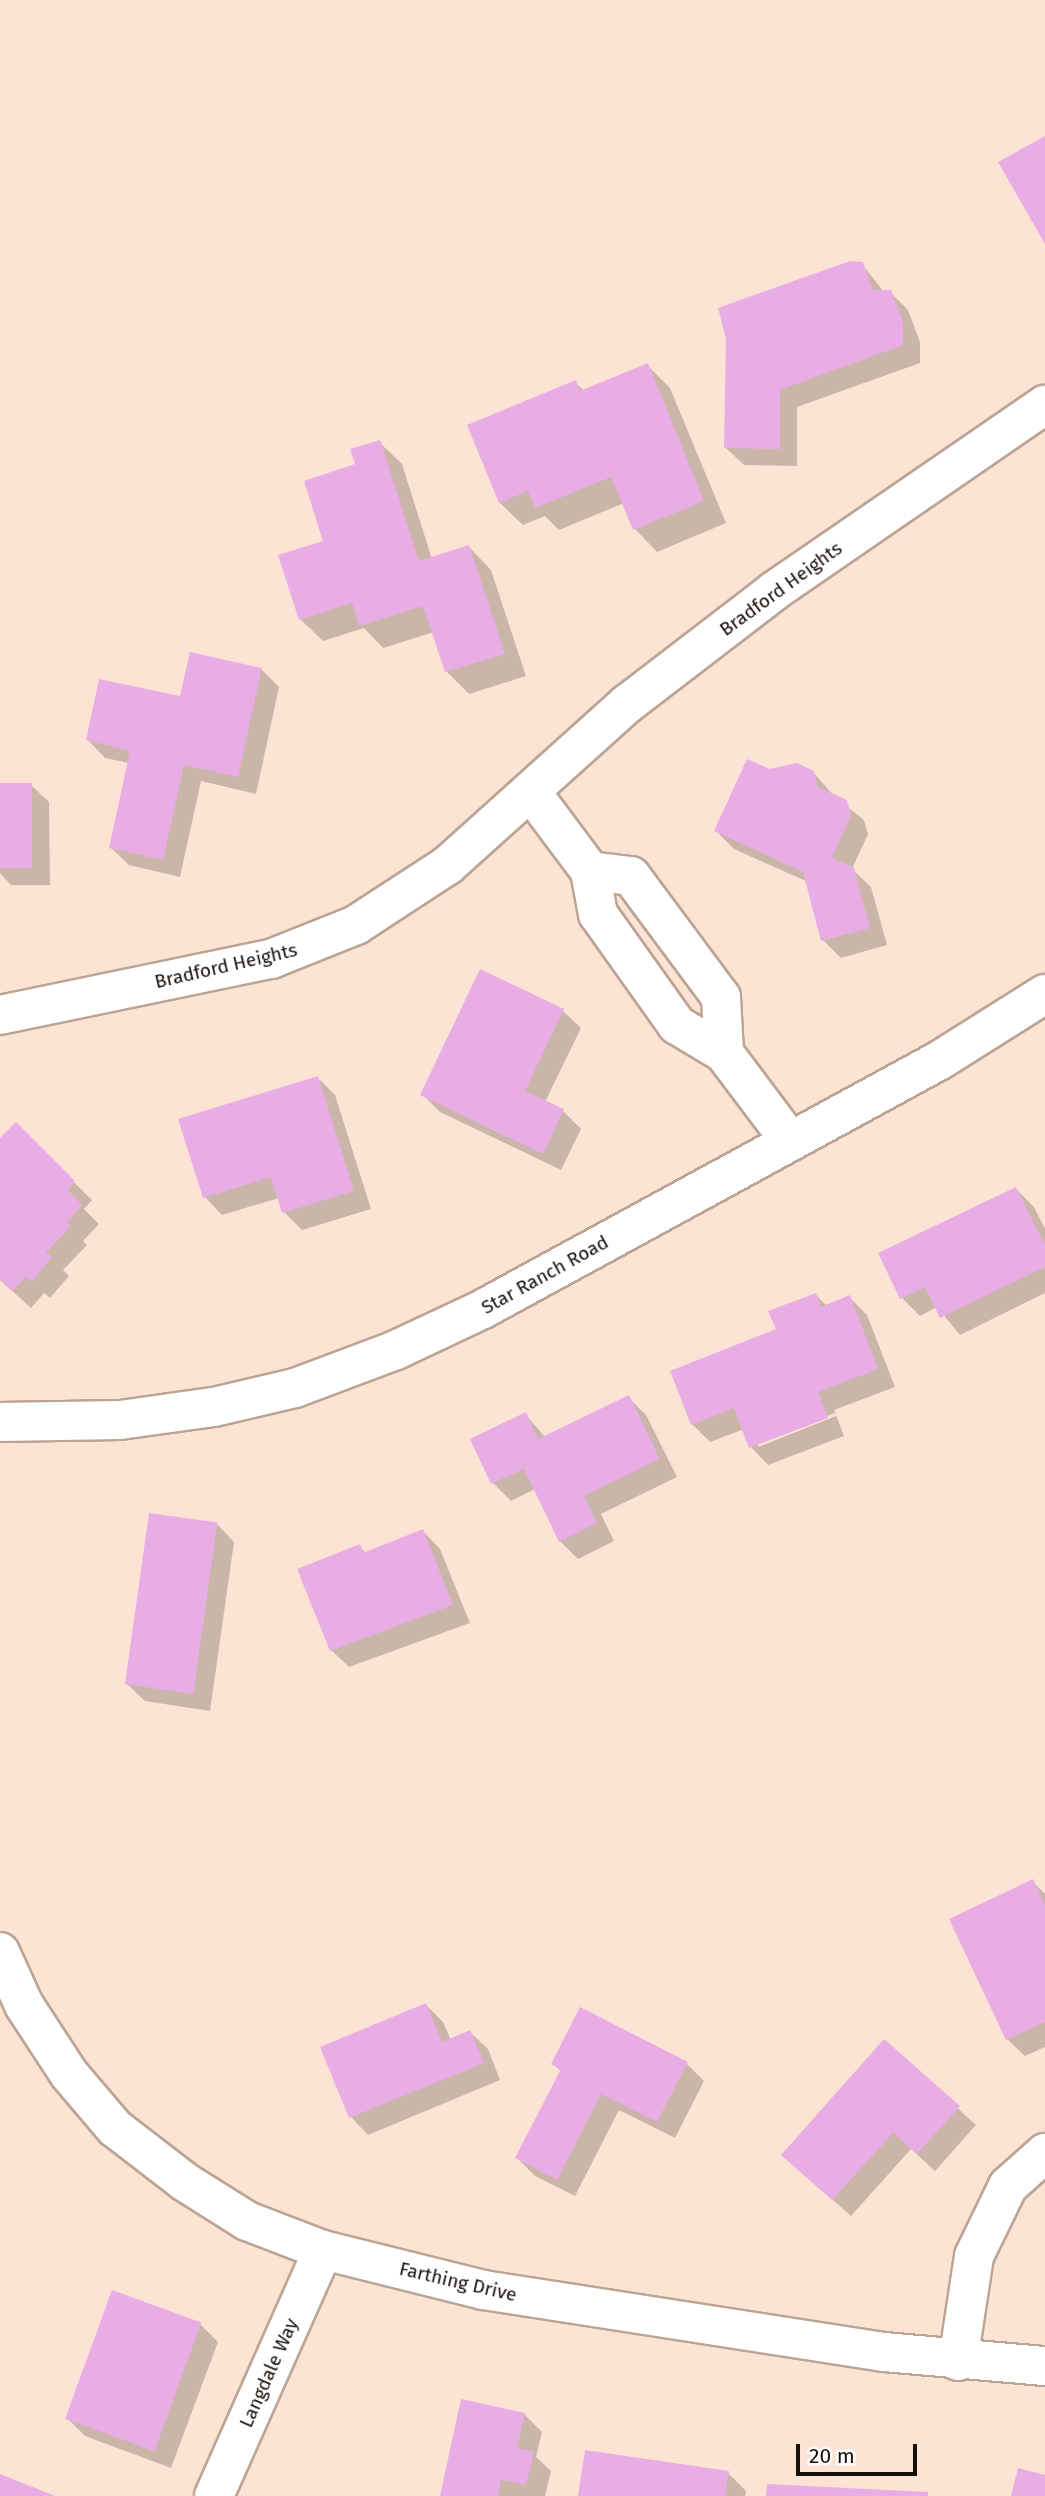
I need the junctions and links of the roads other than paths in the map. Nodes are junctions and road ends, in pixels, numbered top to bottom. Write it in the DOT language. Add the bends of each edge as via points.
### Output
graph roads {
  1 [pos="1045,405"];
  2 [pos="531,792"];
  3 [pos="590,871"];
  4 [pos="1045,994"];
  5 [pos="0,1015"];
  6 [pos="724,1053"];
  7 [pos="790,1141"];
  8 [pos="0,1422"];
  9 [pos="0,1952"];
  10 [pos="1045,2153"];
  11 [pos="323,2250"];
  12 [pos="958,2361"];
  13 [pos="1045,2366"];
  14 [pos="228,2491"];
  1 -- 2 [label="street, Bradford Heights" via="775,591 627,704"];
  2 -- 3 [label="street"];
  2 -- 5 [label="street, Bradford Heights" via="448,865 356,925 317,944 271,959"];
  3 -- 6 [label="street" via="598,914 677,1025"];
  3 -- 6 [label="street" via="631,876 721,997"];
  4 -- 7 [label="street, Star Ranch Road" via="940,1060"];
  6 -- 7 [label="street"];
  7 -- 8 [label="street, Star Ranch Road" via="483,1309 396,1350 295,1388 214,1407 120,1420"];
  9 -- 11 [label="street, Farthing Drive" via="24,2005 69,2074 115,2128 185,2182 247,2221"];
  10 -- 12 [label="street" via="1008,2186 974,2256"];
  11 -- 12 [label="street, Farthing Drive" via="483,2290"];
  11 -- 14 [label="street, Langdale Way"];
  12 -- 13 [label="street, Farthing Drive"];
}
